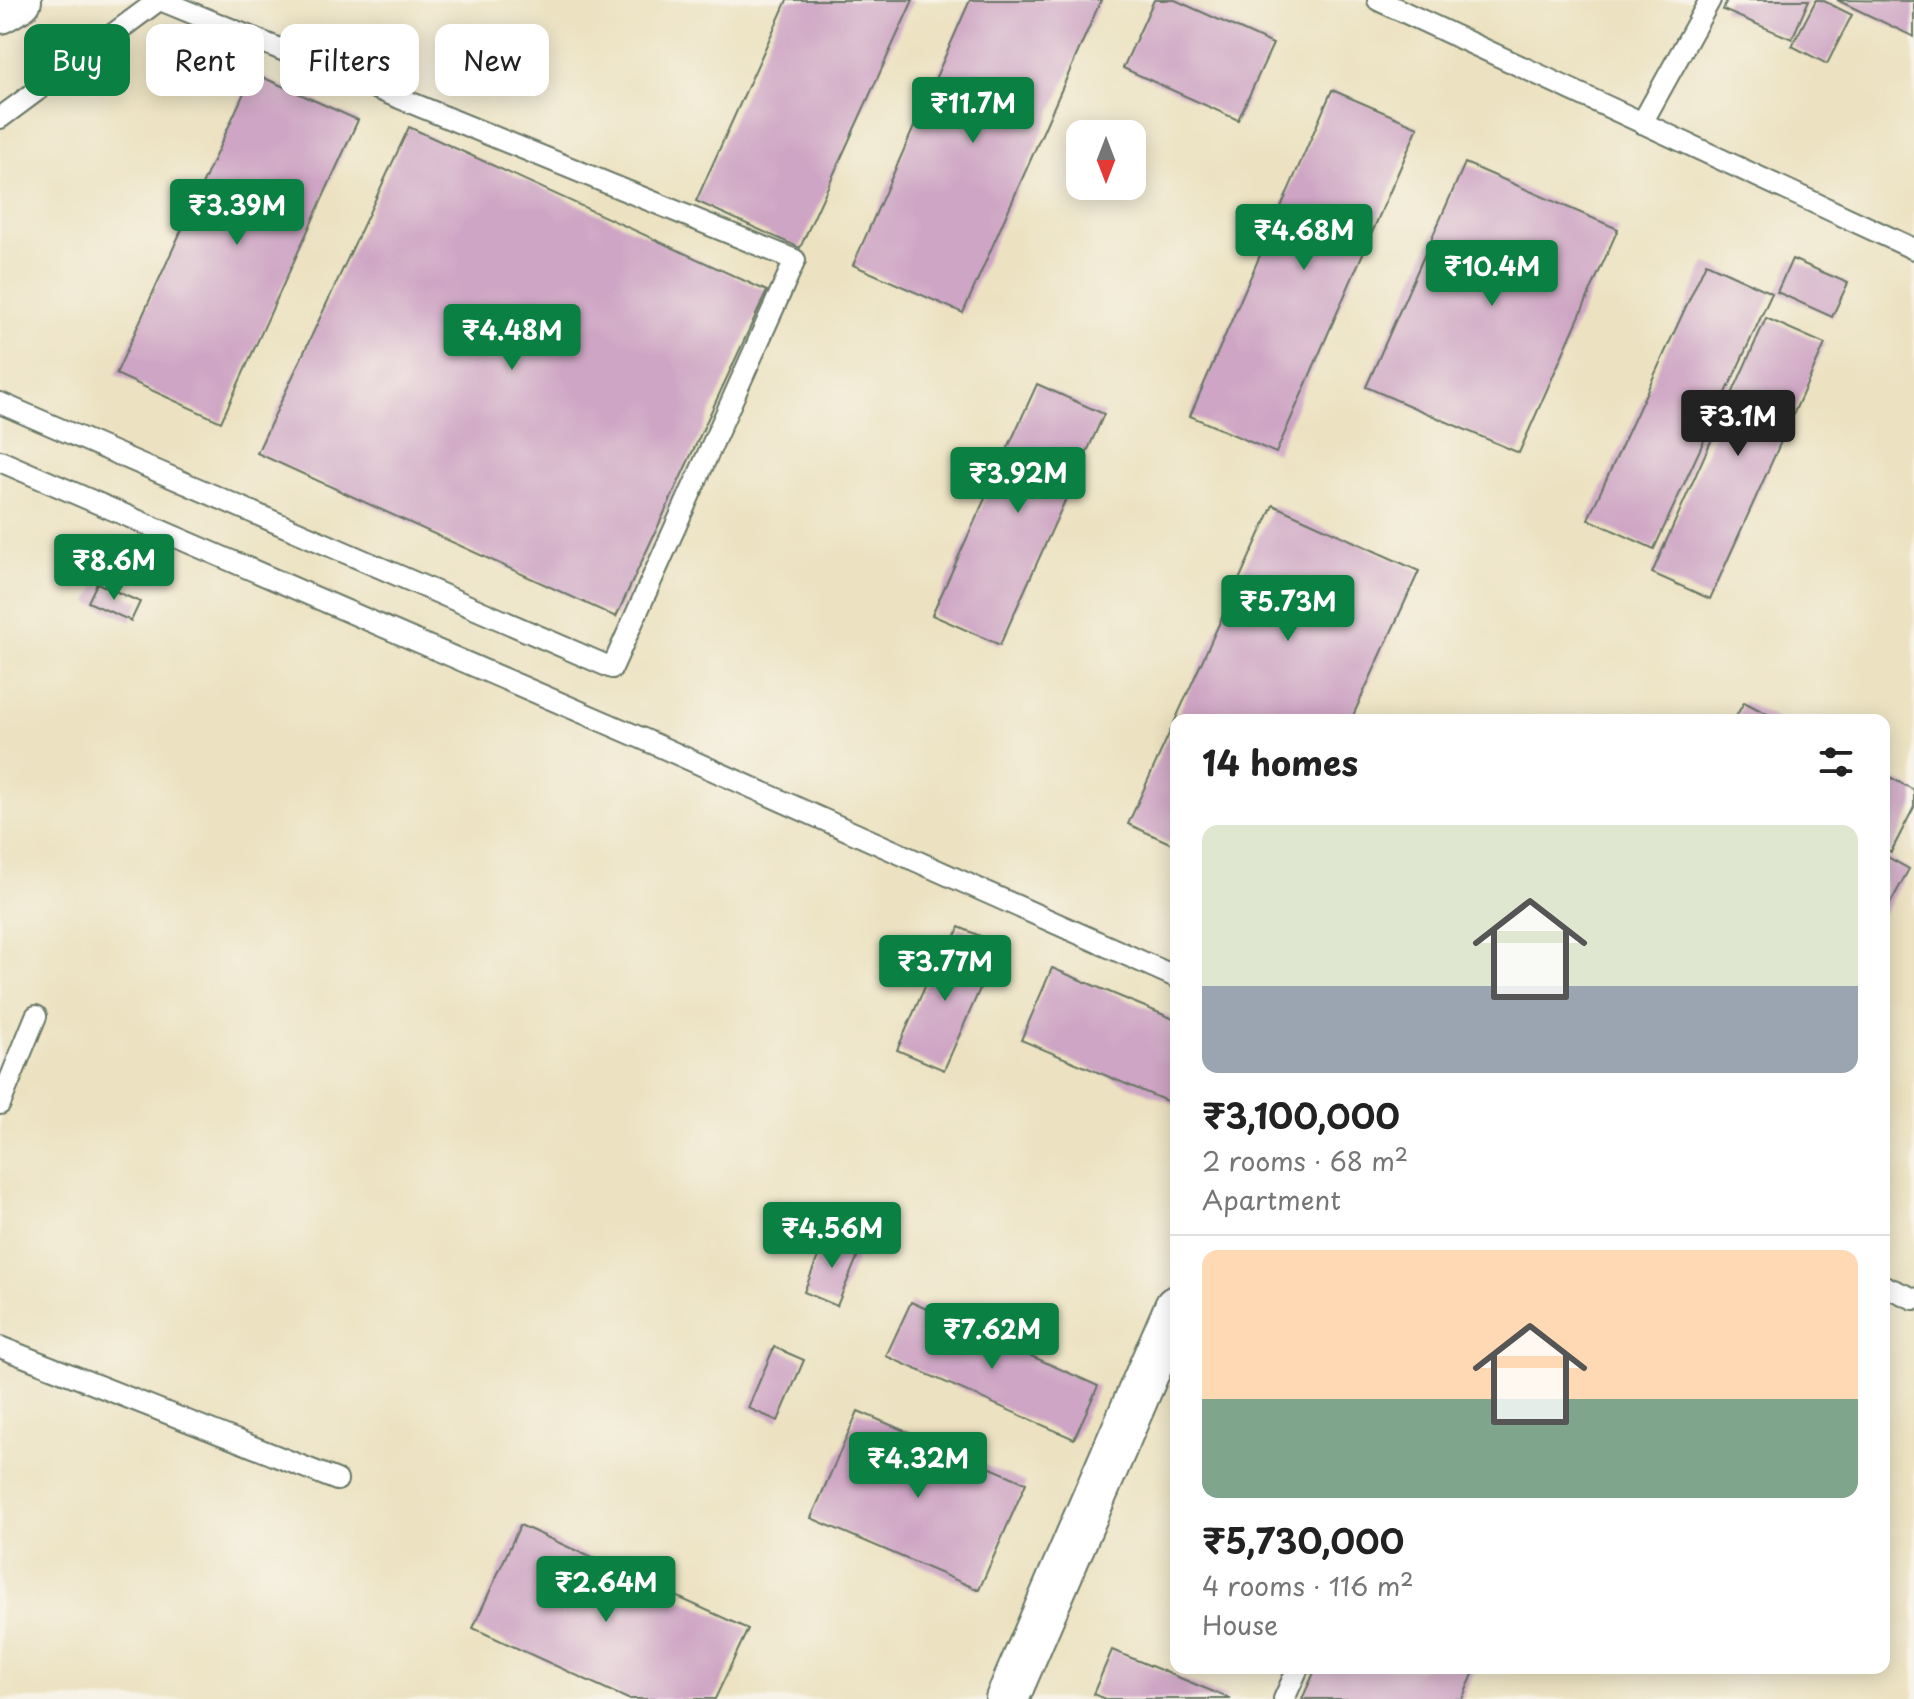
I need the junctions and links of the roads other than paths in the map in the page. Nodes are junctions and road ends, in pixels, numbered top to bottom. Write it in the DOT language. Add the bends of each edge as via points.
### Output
graph roads {
  1 [pos="19,0"];
  2 [pos="159,0"];
  3 [pos="1378,0"];
  4 [pos="1710,0"];
  5 [pos="1418,8"];
  6 [pos="0,11"];
  7 [pos="0,118"];
  8 [pos="1642,123"];
  9 [pos="1914,249"];
  10 [pos="0,403"];
  11 [pos="0,461"];
  12 [pos="1170,974"];
  13 [pos="36,1016"];
  14 [pos="0,1104"];
  15 [pos="1890,1289"];
  16 [pos="1914,1299"];
  17 [pos="1170,1321"];
  18 [pos="0,1347"];
  19 [pos="337,1480"];
  20 [pos="1295,1674"];
  21 [pos="1007,1699"];
  22 [pos="1284,1699"];
  1 -- 6 [label="main road"];
  2 -- 7 [label="lane"];
  2 -- 10 [label="lane" via="795,260 612,668"];
  3 -- 5 [label="lane"];
  4 -- 8 [label="lane"];
  5 -- 8 [label="lane"];
  8 -- 9 [label="lane"];
  11 -- 12 [label="lane"];
  13 -- 14 [label="lane"];
  15 -- 16 [label="lane"];
  17 -- 21 [label="street"];
  18 -- 19 [label="lane"];
  20 -- 22 [label="lane"];
}
